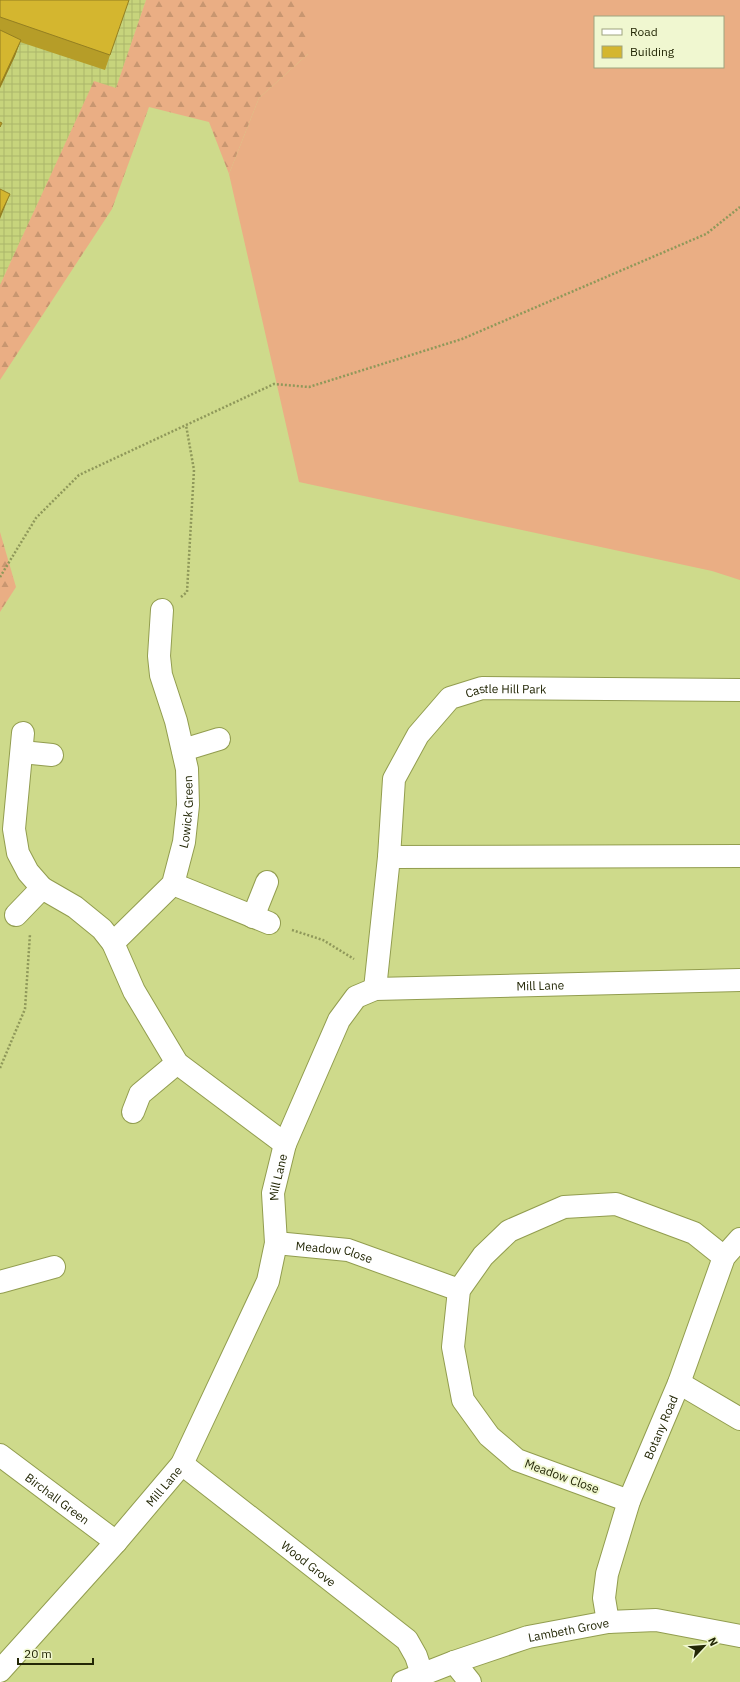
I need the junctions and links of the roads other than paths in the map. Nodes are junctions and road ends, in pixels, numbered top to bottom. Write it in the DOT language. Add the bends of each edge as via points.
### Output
graph roads {
  1 [pos="162,610"];
  2 [pos="740,690"];
  3 [pos="220,739"];
  4 [pos="183,750"];
  5 [pos="52,755"];
  6 [pos="740,856"];
  7 [pos="389,857"];
  8 [pos="266,882"];
  9 [pos="173,884"];
  10 [pos="42,888"];
  11 [pos="20,911"];
  12 [pos="114,943"];
  13 [pos="740,980"];
  14 [pos="375,989"];
  15 [pos="177,1063"];
  16 [pos="133,1112"];
  17 [pos="285,1144"];
  18 [pos="740,1239"];
  19 [pos="276,1243"];
  20 [pos="724,1257"];
  21 [pos="54,1267"];
  22 [pos="0,1282"];
  23 [pos="459,1290"];
  24 [pos="679,1383"];
  25 [pos="740,1419"];
  26 [pos="0,1455"];
  27 [pos="182,1464"];
  28 [pos="629,1501"];
  29 [pos="116,1542"];
  30 [pos="608,1622"];
  31 [pos="740,1636"];
  32 [pos="454,1662"];
  33 [pos="0,1671"];
  34 [pos="412,1678"];
  35 [pos="470,1682"];
  1 -- 4 [label="street, Lowick Green" via="159,656 161,675"];
  2 -- 7 [label="street, Castle Hill Park" via="482,688 450,698 418,735 394,779"];
  3 -- 4 [label="street"];
  4 -- 9 [label="street, Lowick Green" via="187,769 188,805 184,842"];
  5 -- 10 [label="street" via="22,743 14,829 18,853 28,872"];
  6 -- 7 [label="street"];
  7 -- 14 [label="street, Castle Hill Park"];
  8 -- 9 [label="street" via="261,920"];
  9 -- 12 [label="street"];
  10 -- 11 [label="street"];
  10 -- 12 [label="street" via="75,907 102,929"];
  12 -- 15 [label="street" via="134,991"];
  13 -- 14 [label="street, Mill Lane"];
  14 -- 17 [label="street, Mill Lane" via="356,997 339,1020"];
  15 -- 16 [label="street" via="140,1094"];
  15 -- 17 [label="street"];
  17 -- 19 [label="street, Mill Lane" via="273,1193"];
  18 -- 20 [label="street, Botany Road"];
  19 -- 23 [label="street, Meadow Close" via="348,1250"];
  19 -- 27 [label="street, Mill Lane" via="268,1281"];
  20 -- 23 [label="street, Meadow Close" via="694,1233 616,1204 564,1208 509,1231 483,1256"];
  20 -- 24 [label="street, Botany Road"];
  21 -- 22 [label="street"];
  23 -- 28 [label="street, Meadow Close" via="453,1347 463,1400 489,1436 517,1460"];
  24 -- 25 [label="street"];
  24 -- 28 [label="street, Botany Road"];
  26 -- 29 [label="street, Birchall Green"];
  27 -- 29 [label="street, Mill Lane"];
  27 -- 34 [label="street, Wood Grove" via="407,1640 416,1656"];
  28 -- 30 [label="street, Botany Road" via="607,1574 604,1598"];
  29 -- 33 [label="street, Mill Lane"];
  30 -- 31 [label="street, Lambeth Grove" via="656,1620"];
  30 -- 32 [label="street, Lambeth Grove" via="528,1637"];
  32 -- 34 [label="street, Lambeth Grove"];
  32 -- 35 [label="street"];
}
